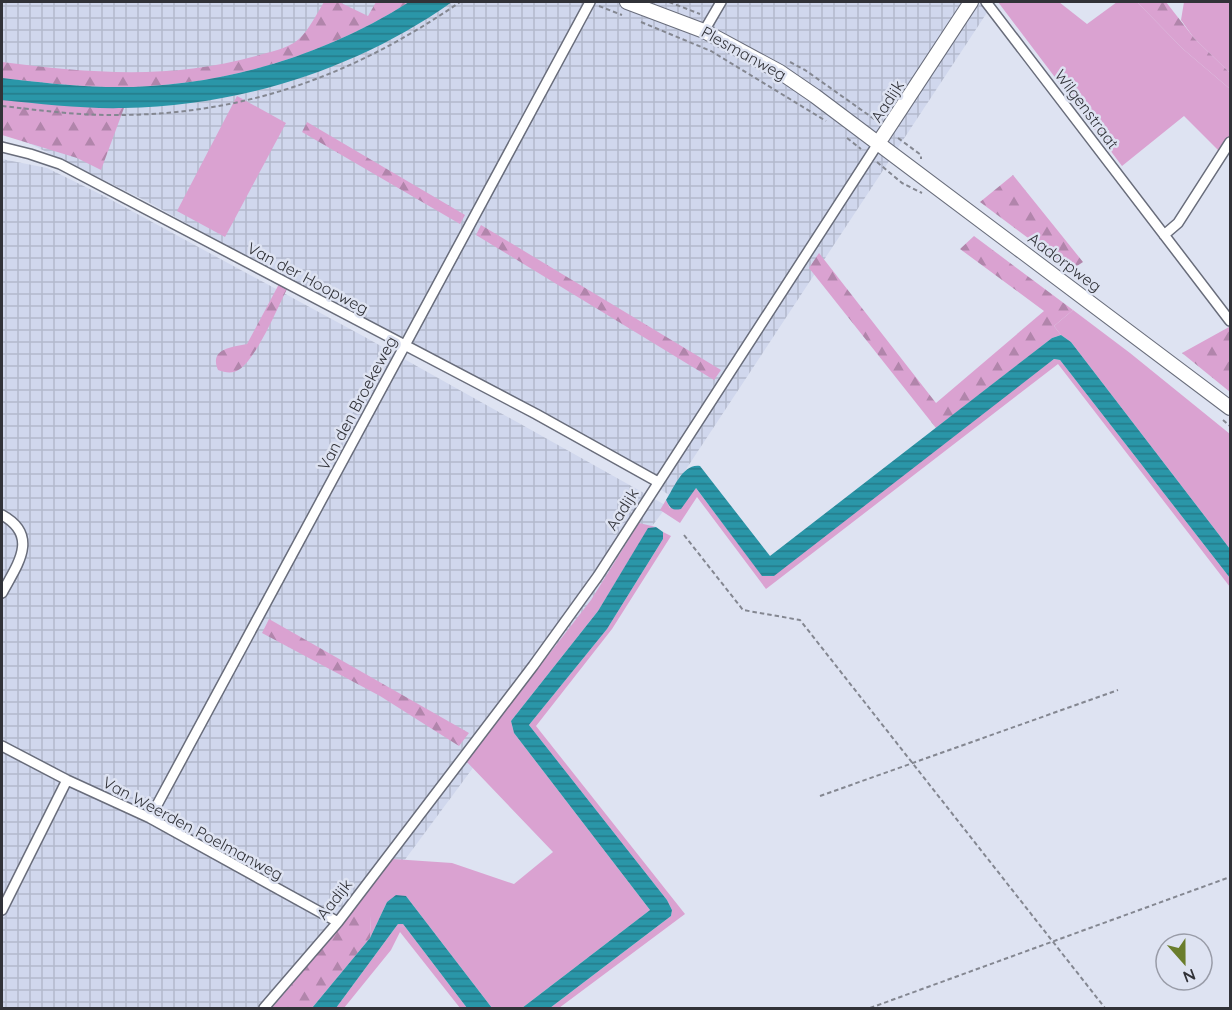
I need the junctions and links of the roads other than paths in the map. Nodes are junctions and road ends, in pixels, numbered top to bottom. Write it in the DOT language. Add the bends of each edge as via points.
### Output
graph roads {
  1 [pos="590,2"];
  2 [pos="721,2"];
  3 [pos="971,2"];
  4 [pos="986,2"];
  5 [pos="625,8"];
  6 [pos="704,31"];
  7 [pos="879,142"];
  8 [pos="1230,142"];
  9 [pos="2,147"];
  10 [pos="1164,235"];
  11 [pos="1230,321"];
  12 [pos="404,346"];
  13 [pos="1230,408"];
  14 [pos="658,482"];
  15 [pos="2,515"];
  16 [pos="2,593"];
  17 [pos="2,746"];
  18 [pos="67,780"];
  19 [pos="150,818"];
  20 [pos="2,910"];
  21 [pos="338,922"];
  22 [pos="264,1008"];
  1 -- 12 [label="street, Van den Broekeweg"];
  2 -- 6 [label="street"];
  3 -- 7 [label="main road, Aadijk"];
  4 -- 10 [label="street, Wilgenstraat"];
  5 -- 6 [label="main road, Plesmanweg"];
  6 -- 7 [label="main road, Plesmanweg" via="780,72"];
  7 -- 13 [label="main road, Aadorpweg"];
  7 -- 14 [label="street, Aadijk"];
  8 -- 10 [label="street" via="1178,223"];
  9 -- 12 [label="street, Van der Hoopweg" via="60,164"];
  10 -- 11 [label="street, Wilgenstraat"];
  12 -- 14 [label="street, Van der Hoopweg"];
  12 -- 19 [label="street, Van den Broekeweg"];
  14 -- 21 [label="street, Aadijk" via="598,576 533,666"];
  15 -- 16 [label="street" via="20,530 23,546 22,556"];
  17 -- 18 [label="street, Van Weerden Poelmanweg"];
  18 -- 19 [label="street, Van Weerden Poelmanweg"];
  18 -- 20 [label="street"];
  19 -- 21 [label="street, Van Weerden Poelmanweg"];
  21 -- 22 [label="street, Aadijk"];
}
